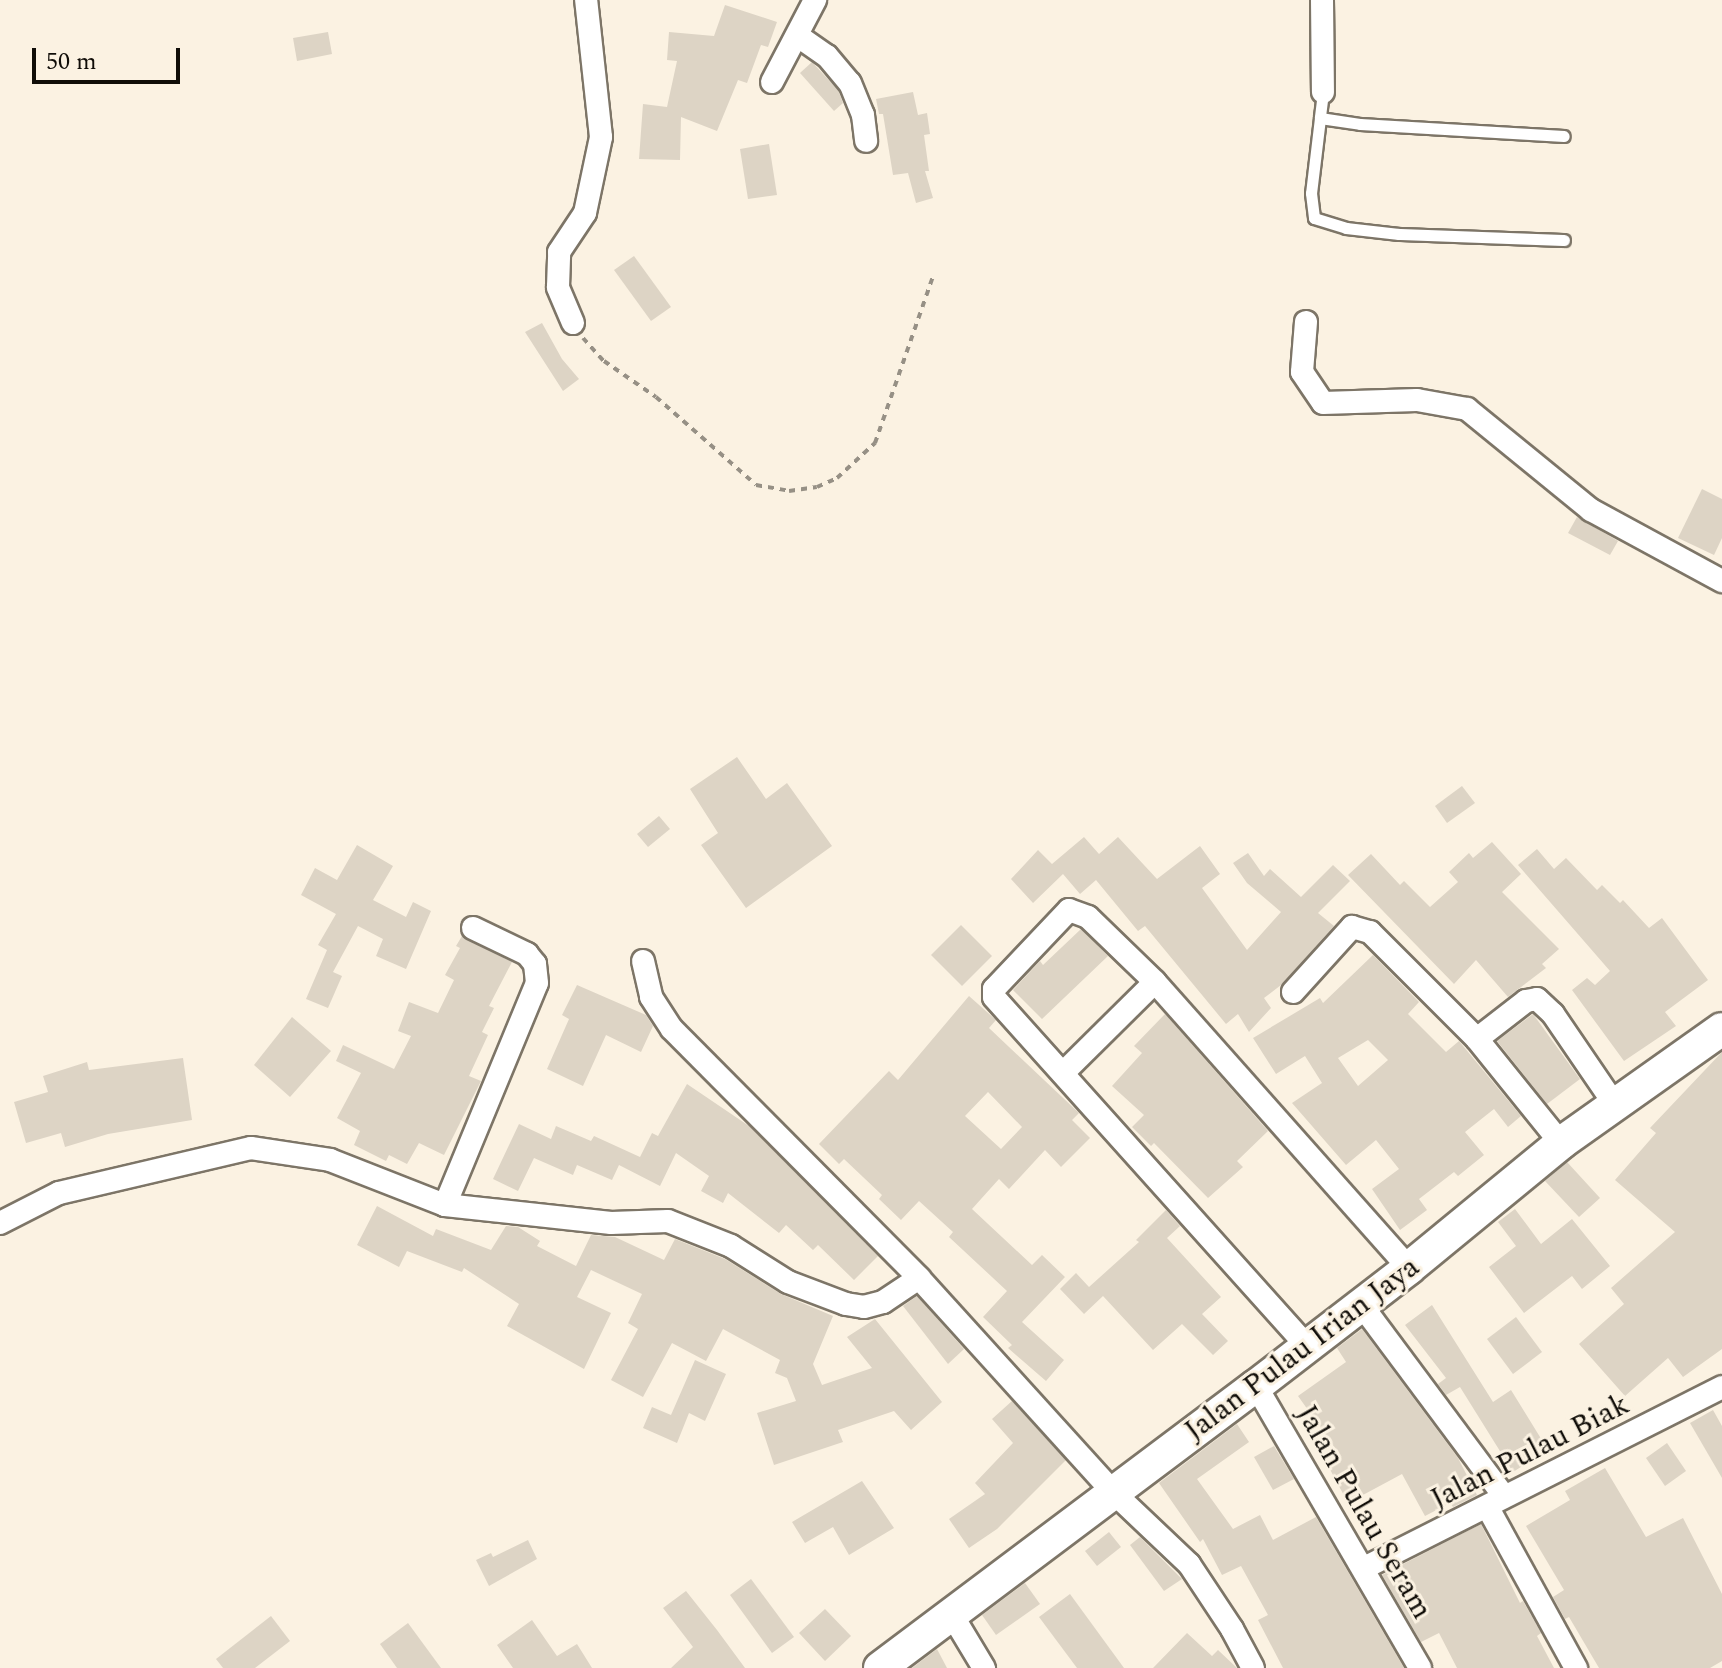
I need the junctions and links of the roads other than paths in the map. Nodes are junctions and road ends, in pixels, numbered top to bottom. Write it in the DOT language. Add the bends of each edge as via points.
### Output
graph roads {
  1 [pos="586,0"];
  2 [pos="815,0"];
  3 [pos="1322,0"];
  4 [pos="798,36"];
  5 [pos="772,82"];
  6 [pos="1323,92"];
  7 [pos="1320,118"];
  8 [pos="1564,136"];
  9 [pos="866,141"];
  10 [pos="1564,240"];
  11 [pos="1306,322"];
  12 [pos="573,323"];
  13 [pos="1722,581"];
  14 [pos="473,928"];
  15 [pos="643,961"];
  16 [pos="1155,982"];
  17 [pos="1293,992"];
  18 [pos="1722,1029"];
  19 [pos="1477,1039"];
  20 [pos="1063,1073"];
  21 [pos="1615,1105"];
  22 [pos="1561,1143"];
  23 [pos="445,1205"];
  24 [pos="0,1223"];
  25 [pos="1409,1268"];
  26 [pos="919,1278"];
  27 [pos="1360,1303"];
  28 [pos="1306,1345"];
  29 [pos="1256,1386"];
  30 [pos="1722,1387"];
  31 [pos="1113,1492"];
  32 [pos="1496,1502"];
  33 [pos="1364,1568"];
  34 [pos="952,1615"];
  35 [pos="880,1668"];
  36 [pos="984,1668"];
  37 [pos="1253,1668"];
  38 [pos="1420,1668"];
  39 [pos="1576,1668"];
  1 -- 12 [label="street" via="601,137 585,213 559,252 558,287"];
  2 -- 4 [label="street"];
  3 -- 6 [label="street"];
  4 -- 5 [label="street"];
  4 -- 9 [label="street" via="827,56 850,83"];
  6 -- 7 [label="lane"];
  7 -- 8 [label="lane"];
  7 -- 10 [label="lane" via="1311,193 1314,218 1399,234"];
  11 -- 13 [label="street" via="1302,372 1323,403 1417,400 1467,409 1591,510"];
  14 -- 23 [label="street" via="527,954 535,964 537,983"];
  15 -- 26 [label="street" via="651,997 672,1029"];
  16 -- 20 [label="street"];
  16 -- 20 [label="street" via="1088,917 1074,910 1035,942 993,994"];
  16 -- 25 [label="street"];
  17 -- 19 [label="street" via="1357,926 1382,943"];
  18 -- 21 [label="street, Jalan Pulau Irian Jaya"];
  19 -- 21 [label="street" via="1526,1001 1537,999"];
  19 -- 22 [label="street"];
  20 -- 28 [label="street"];
  21 -- 22 [label="street, Jalan Pulau Irian Jaya"];
  22 -- 25 [label="street, Jalan Pulau Irian Jaya"];
  23 -- 24 [label="street" via="330,1160 251,1148 59,1193"];
  23 -- 26 [label="street" via="611,1223 668,1221 731,1246 788,1282 864,1307 883,1302"];
  25 -- 27 [label="street, Jalan Pulau Irian Jaya"];
  26 -- 31 [label="street"];
  27 -- 28 [label="street, Jalan Pulau Irian Jaya"];
  27 -- 32 [label="street"];
  28 -- 29 [label="street, Jalan Pulau Irian Jaya"];
  29 -- 31 [label="street, Jalan Pulau Irian Jaya"];
  29 -- 33 [label="street, Jalan Pulau Seram"];
  30 -- 32 [label="street, Jalan Pulau Biak"];
  31 -- 34 [label="street, Jalan Pulau Irian Jaya"];
  31 -- 37 [label="street" via="1189,1564"];
  32 -- 33 [label="street, Jalan Pulau Biak"];
  32 -- 39 [label="street"];
  33 -- 38 [label="street, Jalan Pulau Seram"];
  34 -- 35 [label="street, Jalan Pulau Irian Jaya"];
  34 -- 36 [label="street"];
}
